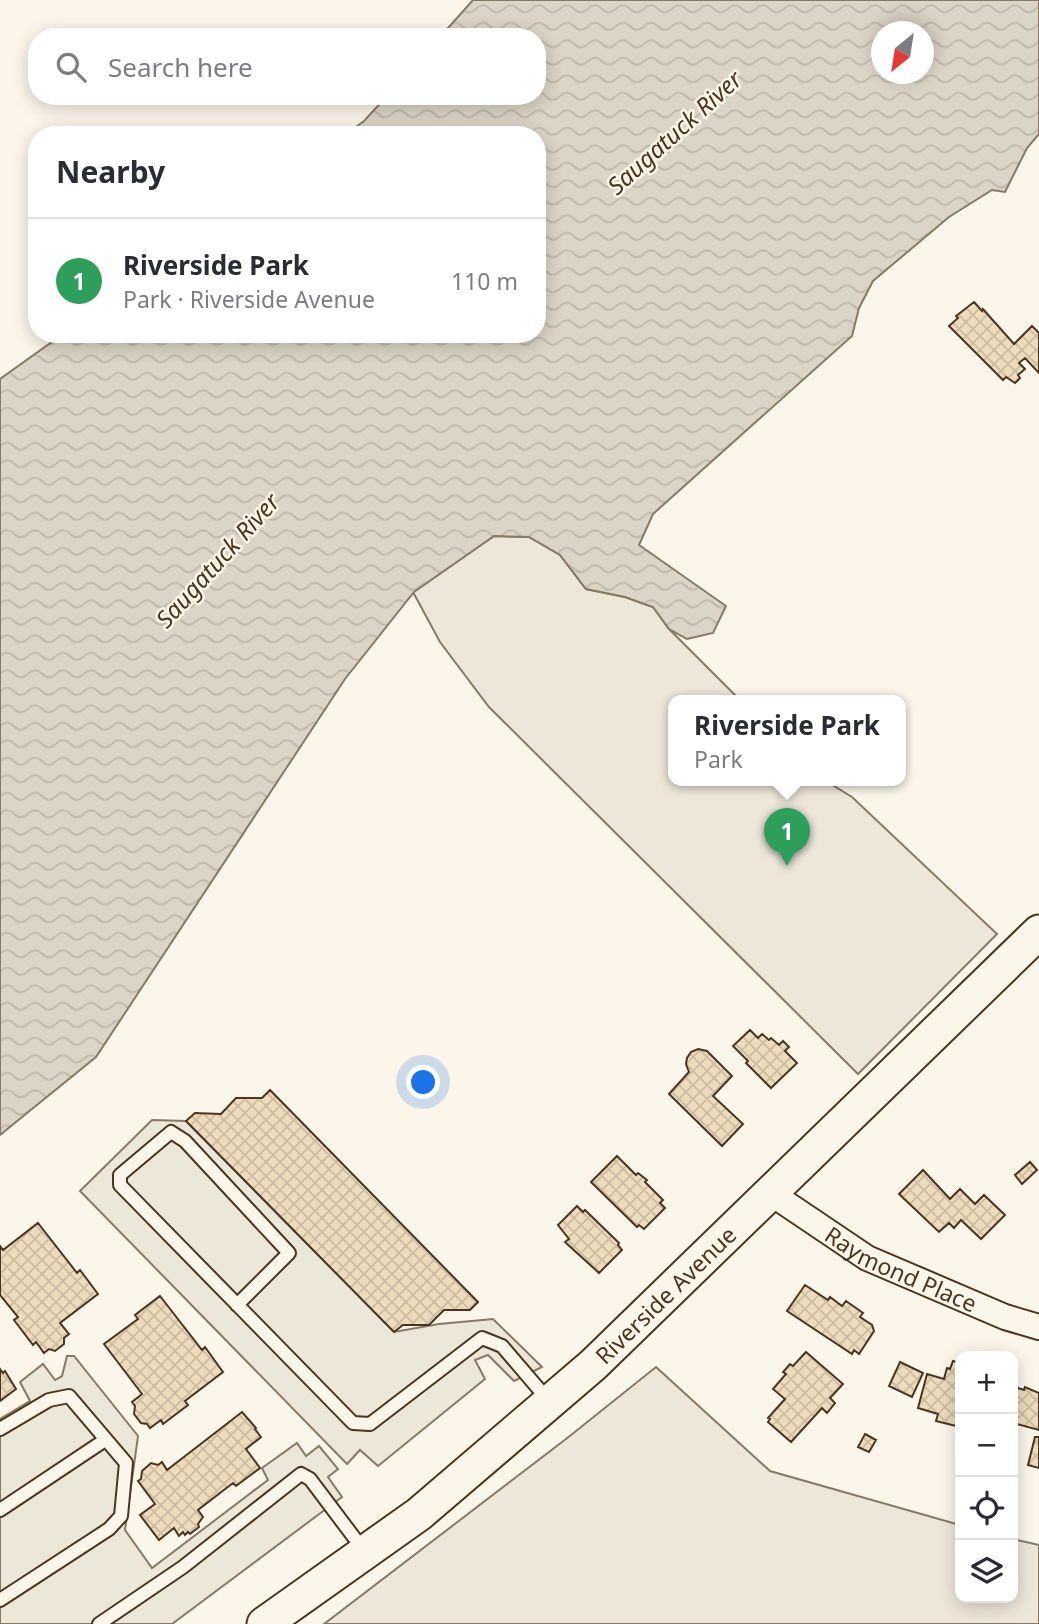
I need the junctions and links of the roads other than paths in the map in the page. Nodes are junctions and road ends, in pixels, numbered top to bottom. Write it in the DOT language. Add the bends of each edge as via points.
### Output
graph roads {
  1 [pos="1039,932"];
  2 [pos="772,1194"];
  3 [pos="237,1305"];
  4 [pos="1039,1326"];
  5 [pos="550,1402"];
  6 [pos="0,1429"];
  7 [pos="106,1440"];
  8 [pos="0,1510"];
  9 [pos="365,1552"];
  10 [pos="0,1600"];
  11 [pos="99,1624"];
  12 [pos="264,1624"];
  1 -- 2 [label="main road, Riverside Avenue"];
  2 -- 4 [label="street, Raymond Place" via="867,1258 1005,1317"];
  2 -- 5 [label="main road, Riverside Avenue"];
  3 -- 3 [label="lane" via="120,1185 120,1175 171,1132 185,1141 289,1253"];
  3 -- 5 [label="lane" via="353,1423 370,1424 482,1338 502,1346"];
  5 -- 9 [label="main road, Riverside Avenue" via="419,1514"];
  6 -- 7 [label="lane" via="49,1400 69,1396"];
  7 -- 8 [label="lane"];
  7 -- 10 [label="lane" via="126,1463 121,1516 110,1529"];
  9 -- 11 [label="lane" via="310,1479 301,1474 183,1567"];
  9 -- 12 [label="main road, Riverside Avenue"];
}
